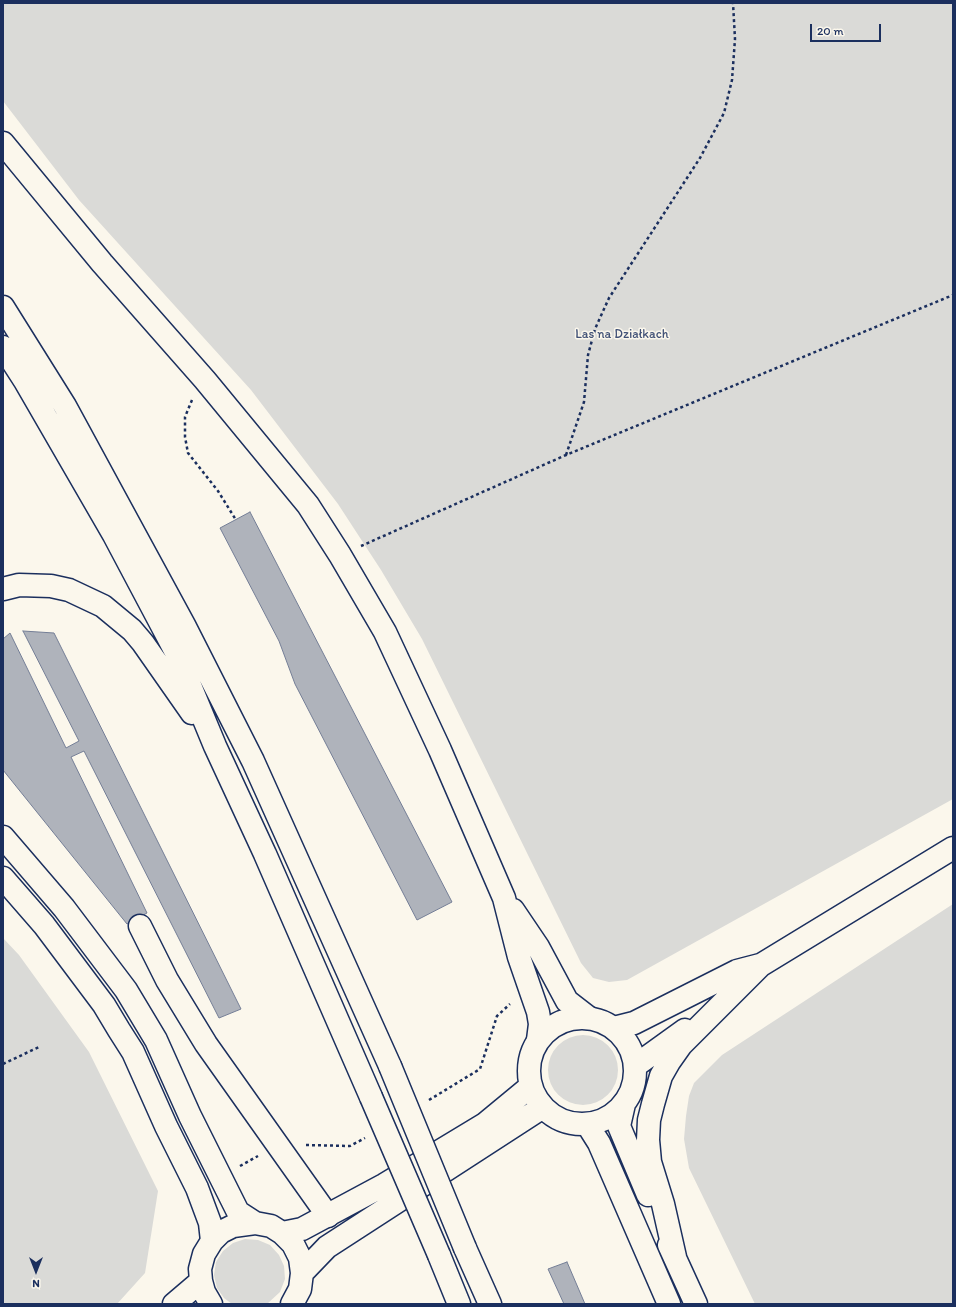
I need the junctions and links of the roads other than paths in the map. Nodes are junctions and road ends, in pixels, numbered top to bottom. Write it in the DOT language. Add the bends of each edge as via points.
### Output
graph roads {
  1 [pos="3,143"];
  2 [pos="3,307"];
  3 [pos="3,347"];
  4 [pos="3,589"];
  5 [pos="214,746"];
  6 [pos="3,837"];
  7 [pos="953,848"];
  8 [pos="3,878"];
  9 [pos="504,898"];
  10 [pos="140,926"];
  11 [pos="761,965"];
  12 [pos="730,998"];
  13 [pos="589,1018"];
  14 [pos="614,1028"];
  15 [pos="538,1040"];
  16 [pos="635,1066"];
  17 [pos="531,1086"];
  18 [pos="624,1104"];
  19 [pos="543,1107"];
  20 [pos="587,1124"];
  21 [pos="328,1216"];
  22 [pos="255,1223"];
  23 [pos="282,1233"];
  24 [pos="212,1241"];
  25 [pos="676,1257"];
  26 [pos="302,1273"];
  27 [pos="201,1281"];
  28 [pos="174,1304"];
  29 [pos="211,1304"];
  30 [pos="292,1304"];
  31 [pos="459,1304"];
  32 [pos="490,1304"];
  33 [pos="669,1304"];
  34 [pos="696,1304"];
  1 -- 9 [label="main road" via="102,263 208,383 308,505 386,632"];
  2 -- 32 [label="main road, bridge" via="65,406 184,625 253,761 390,1066"];
  3 -- 5 [label="main road" via="114,535 144,591 177,654"];
  4 -- 5 [label="main road" via="36,584 51,586 69,590 103,606 132,630 143,643"];
  5 -- 31 [label="main road, bridge" via="265,854"];
  6 -- 22 [label="main road" via="64,908 126,990 156,1040 190,1116 238,1212"];
  7 -- 11 [label="main road"];
  8 -- 24 [label="main road" via="44,925 104,1005 133,1052 166,1126 198,1188 210,1223"];
  9 -- 13 [label="main road" via="538,947 567,1002"];
  9 -- 15 [label="main road" via="519,957 538,1012"];
  10 -- 21 [label="main road" via="167,980 206,1044"];
  11 -- 12 [label="main road"];
  11 -- 14 [label="main road" via="737,971 634,1023"];
  12 -- 16 [label="main road"];
  12 -- 25 [label="main road" via="681,1045 669,1062 661,1076 649,1120 650,1162"];
  13 -- 14 [label="main road"];
  13 -- 15 [label="main road" via="561,1022"];
  14 -- 16 [label="main road" via="628,1045"];
  15 -- 17 [label="main road" via="530,1056 528,1075"];
  16 -- 18 [label="main road" via="631,1093"];
  17 -- 19 [label="main road"];
  17 -- 21 [label="main road" via="485,1124"];
  18 -- 20 [label="main road" via="607,1118"];
  18 -- 25 [label="main road" via="619,1126 667,1243"];
  19 -- 20 [label="main road" via="556,1118 571,1123"];
  19 -- 26 [label="main road" via="327,1247"];
  20 -- 33 [label="main road" via="599,1143"];
  21 -- 23 [label="main road" via="302,1229"];
  22 -- 23 [label="main road" via="271,1226"];
  22 -- 24 [label="main road" via="233,1226 221,1232"];
  23 -- 26 [label="main road" via="293,1244 300,1258"];
  24 -- 27 [label="main road" via="204,1254 200,1269"];
  25 -- 34 [label="main road"];
  26 -- 30 [label="main road" via="300,1289"];
  27 -- 28 [label="main road"];
  27 -- 29 [label="main road"];
}
